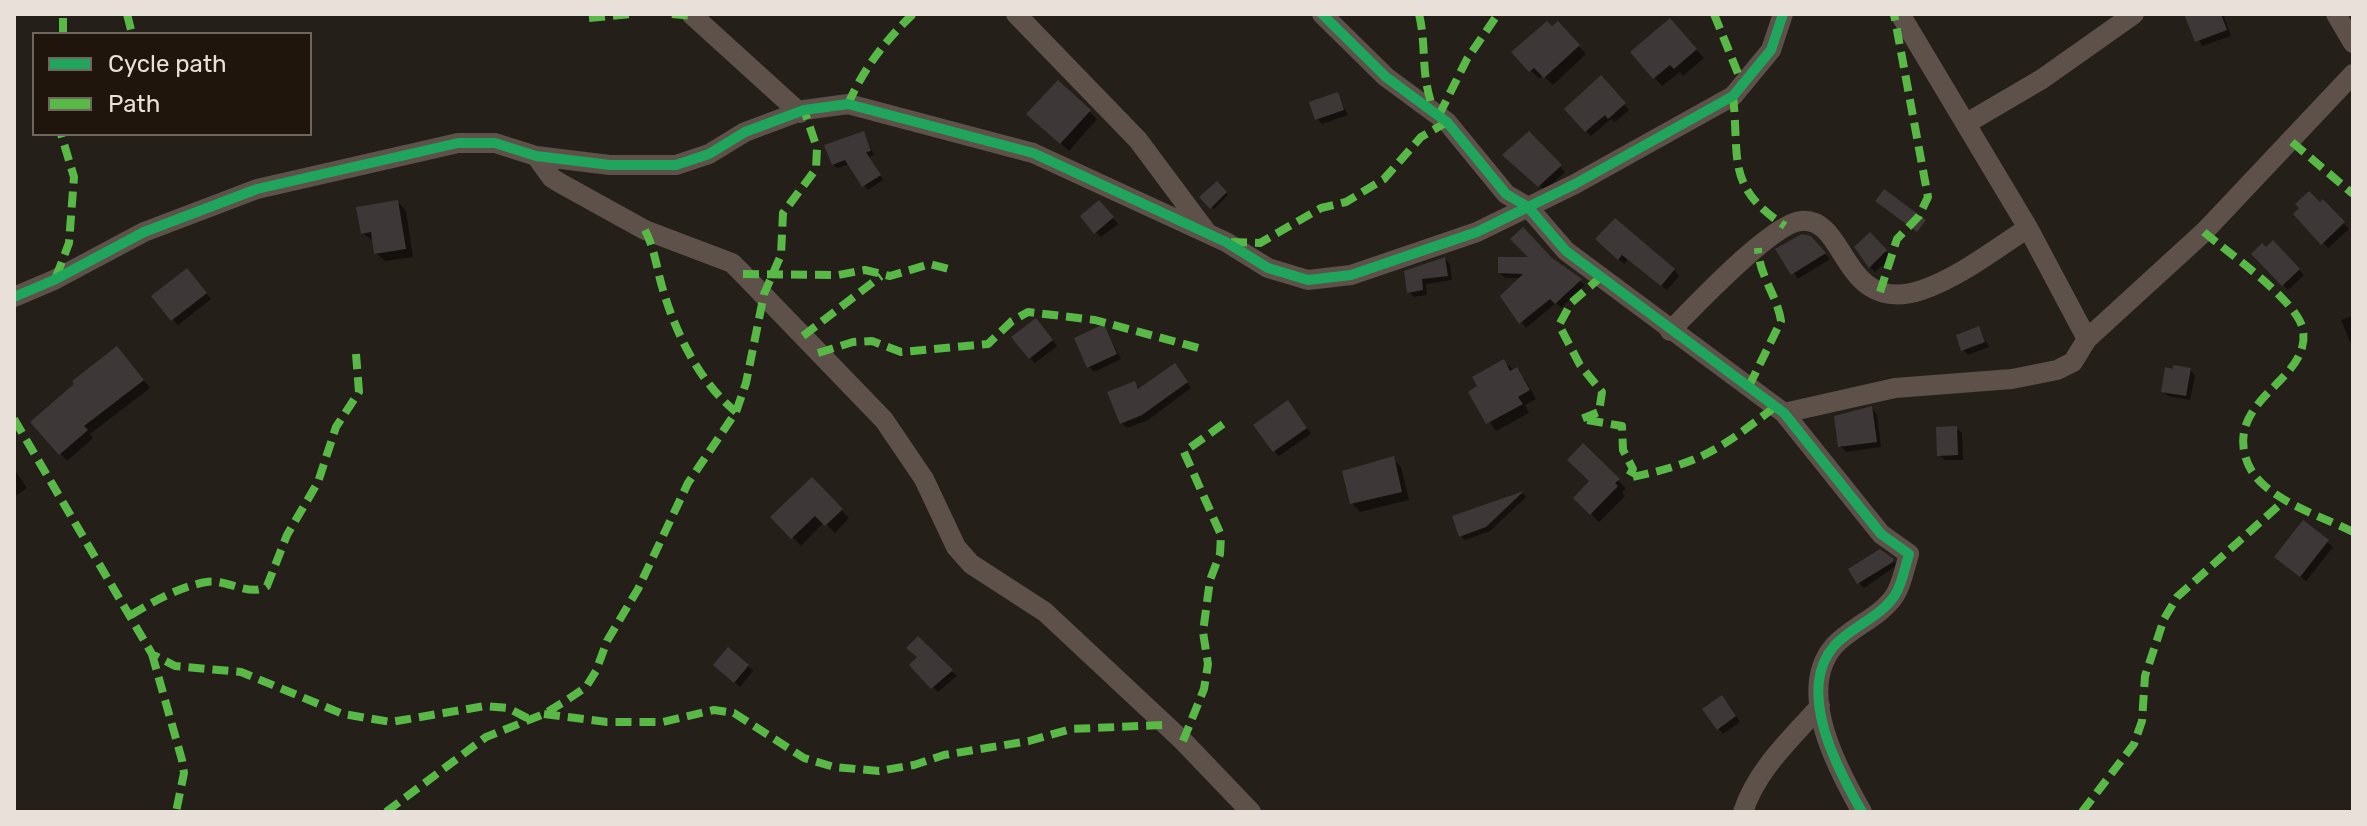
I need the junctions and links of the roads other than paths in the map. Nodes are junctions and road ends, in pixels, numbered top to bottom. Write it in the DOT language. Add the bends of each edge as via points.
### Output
graph roads {
  1 [pos="691,14"];
  2 [pos="1016,14"];
  3 [pos="1783,14"];
  4 [pos="1900,14"];
  5 [pos="2134,14"];
  6 [pos="2336,14"];
  7 [pos="1331,16"];
  8 [pos="2353,43"];
  9 [pos="2353,74"];
  10 [pos="800,113"];
  11 [pos="1967,123"];
  12 [pos="536,156"];
  13 [pos="1528,207"];
  14 [pos="2028,228"];
  15 [pos="1206,232"];
  16 [pos="14,297"];
  17 [pos="1670,331"];
  18 [pos="2087,339"];
  19 [pos="1784,413"];
  20 [pos="1820,706"];
  21 [pos="1251,812"];
  22 [pos="1743,812"];
  23 [pos="1862,812"];
  1 -- 10 [label="street"];
  2 -- 15 [label="street" via="1138,140"];
  3 -- 13 [label="street" via="1771,50 1733,96"];
  4 -- 11 [label="street"];
  5 -- 11 [label="street" via="2042,79"];
  6 -- 8 [label="street"];
  7 -- 13 [label="street" via="1386,77 1447,122 1506,194"];
  9 -- 18 [label="street" via="2204,232"];
  10 -- 12 [label="street" via="676,165 610,165"];
  10 -- 15 [label="street" via="848,104 963,132 1033,153"];
  11 -- 14 [label="street"];
  12 -- 16 [label="street" via="495,143 458,143 257,189 144,232"];
  12 -- 21 [label="street" via="552,178 645,230 732,263 884,420 924,479 956,547 971,564 1045,612"];
  13 -- 15 [label="street" via="1477,232 1351,275 1308,280 1268,268"];
  13 -- 17 [label="street" via="1566,251"];
  14 -- 17 [label="street" via="1958,272 1921,290 1894,295 1874,291 1821,229 1799,221 1785,226 1729,273"];
  14 -- 18 [label="street"];
  17 -- 19 [label="street"];
  18 -- 19 [label="street" via="2073,362 2057,370 1895,388"];
  19 -- 20 [label="street" via="1881,534 1909,554 1895,596 1847,633 1823,663"];
  20 -- 22 [label="street" via="1768,764"];
  20 -- 23 [label="street" via="1832,756"];
}
